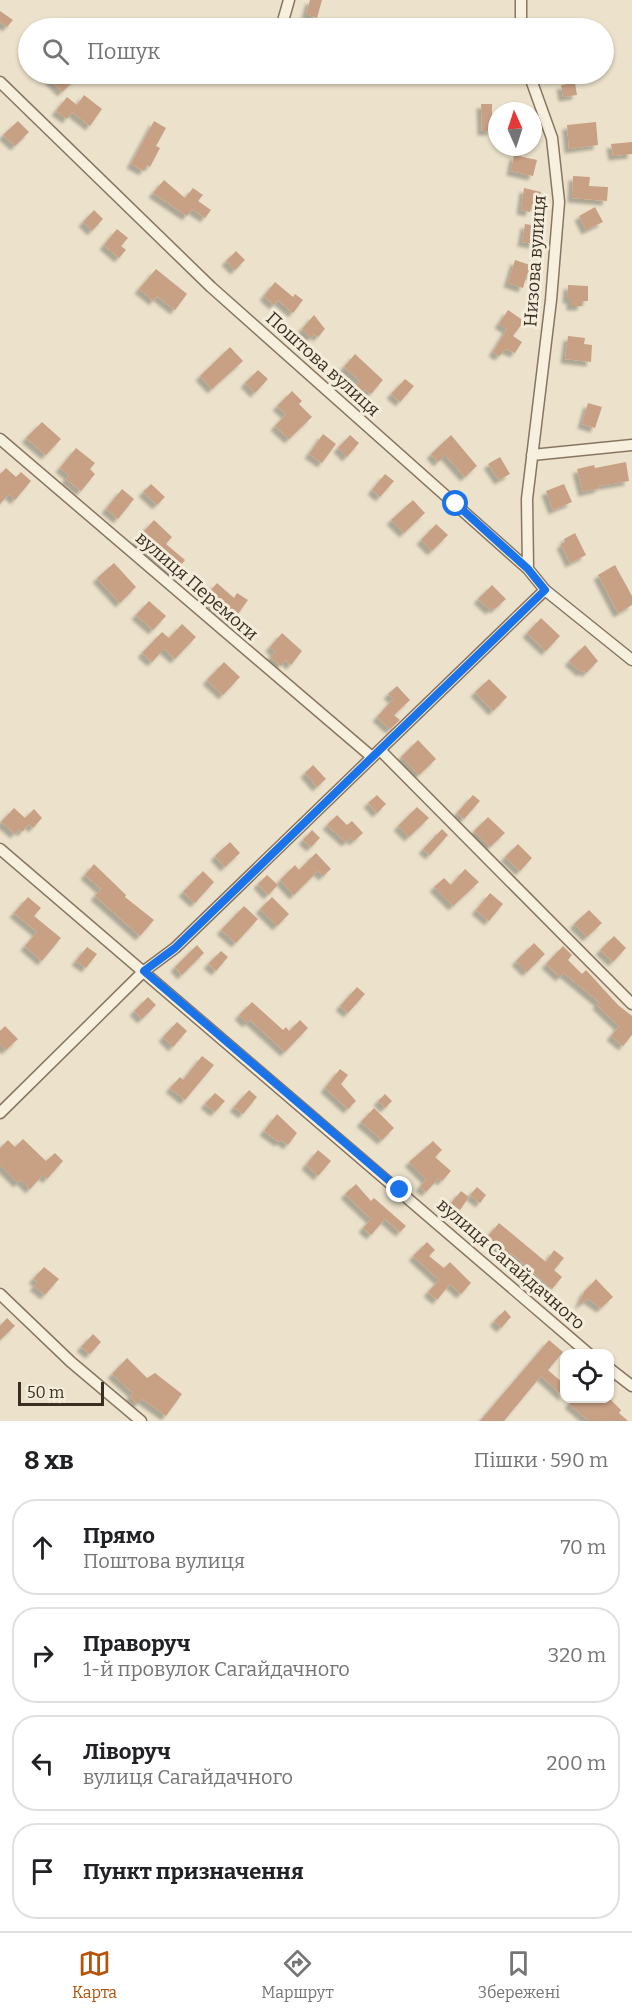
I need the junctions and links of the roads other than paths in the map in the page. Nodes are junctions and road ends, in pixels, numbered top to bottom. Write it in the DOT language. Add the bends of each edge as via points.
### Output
graph roads {
  1 [pos="289,0"];
  2 [pos="521,0"];
  3 [pos="284,18"];
  4 [pos="521,18"];
  5 [pos="0,82"];
  6 [pos="533,84"];
  7 [pos="0,439"];
  8 [pos="632,445"];
  9 [pos="532,455"];
  10 [pos="528,569"];
  11 [pos="545,590"];
  12 [pos="632,660"];
  13 [pos="376,754"];
  14 [pos="0,849"];
  15 [pos="144,971"];
  16 [pos="632,1004"];
  17 [pos="0,1113"];
  18 [pos="0,1294"];
  19 [pos="584,1349"];
  20 [pos="614,1373"];
  21 [pos="632,1386"];
  22 [pos="141,1421"];
  1 -- 3 [label="street"];
  2 -- 4 [label="street"];
  5 -- 10 [label="street, Поштова вулиця" via="211,286"];
  6 -- 9 [label="street, Низова вулиця" via="552,138 559,202"];
  7 -- 13 [label="street, вулиця Перемоги"];
  8 -- 9 [label="street"];
  9 -- 10 [label="street, Низова вулиця" via="527,499"];
  10 -- 11 [label="street, Поштова вулиця"];
  11 -- 12 [label="street, Поштова вулиця"];
  11 -- 13 [label="street"];
  13 -- 15 [label="street" via="175,948"];
  13 -- 16 [label="street, вулиця Перемоги"];
  14 -- 15 [label="street, вулиця Сагайдачного"];
  15 -- 17 [label="street"];
  15 -- 19 [label="street, вулиця Сагайдачного"];
  18 -- 22 [label="street" via="71,1362"];
  20 -- 21 [label="street"];
}
